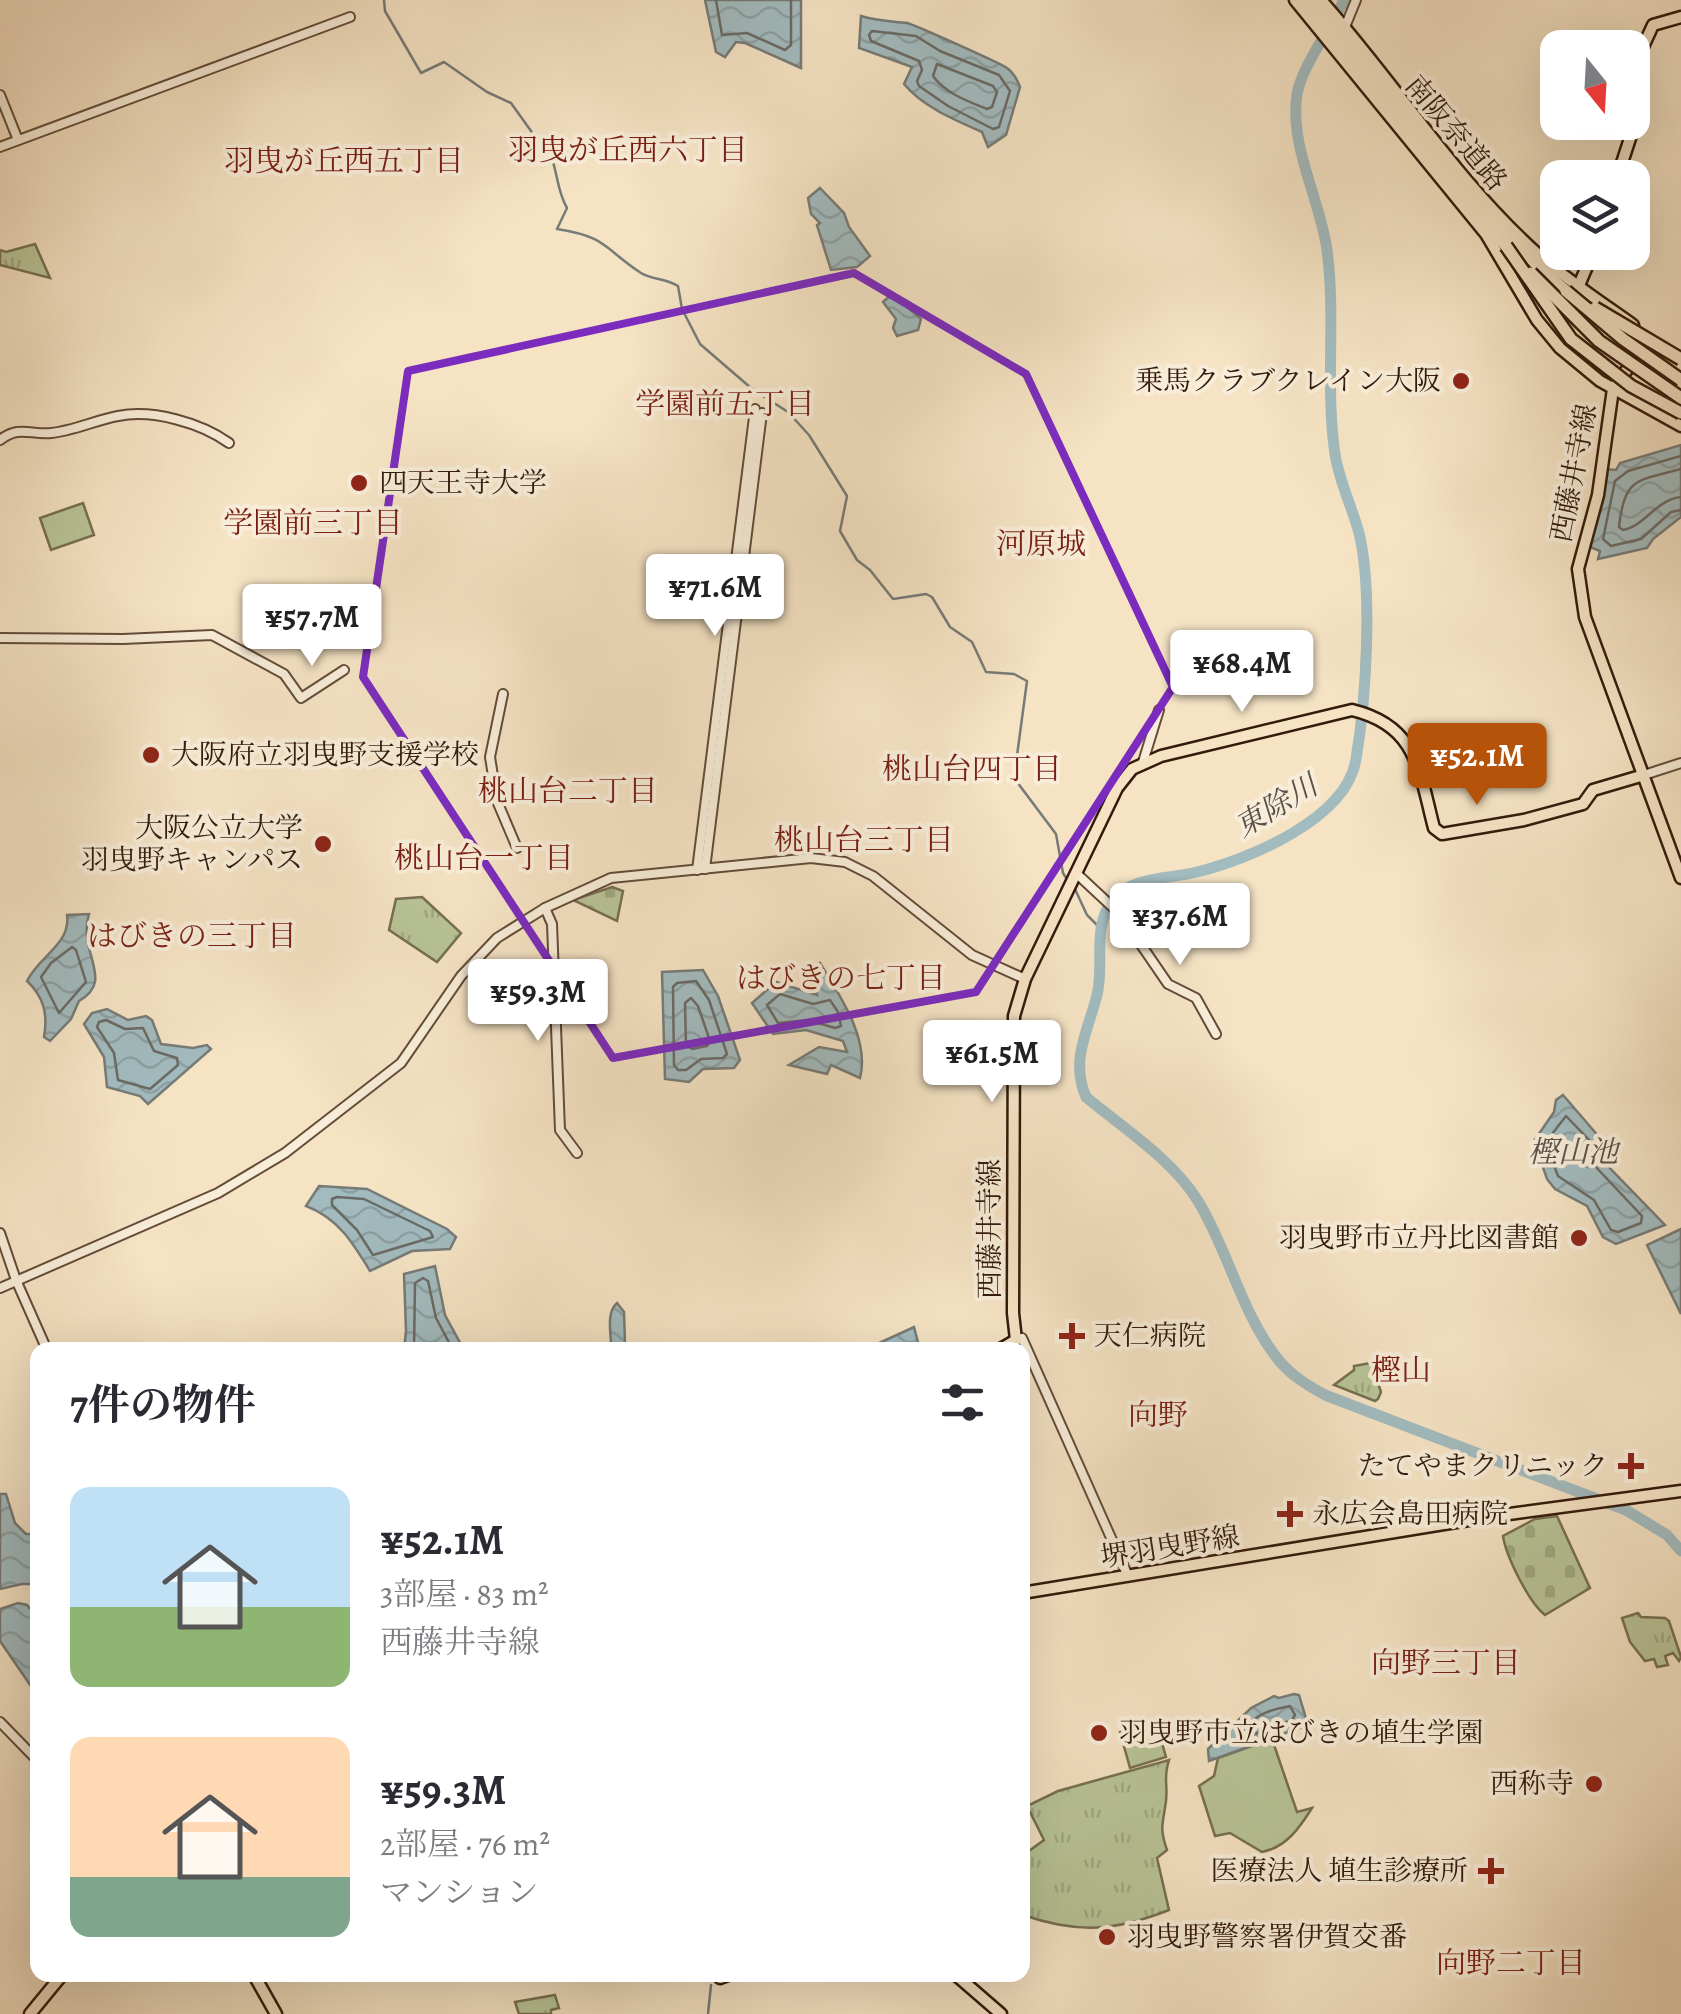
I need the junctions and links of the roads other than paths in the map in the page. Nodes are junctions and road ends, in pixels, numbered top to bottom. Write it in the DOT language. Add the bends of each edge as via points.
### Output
graph roads {
  1 [pos="1298,0"];
  2 [pos="1318,0"];
  3 [pos="1356,0"];
  4 [pos="350,17"];
  5 [pos="1681,18"];
  6 [pos="1344,26"];
  7 [pos="0,94"];
  8 [pos="18,140"];
  9 [pos="0,147"];
  10 [pos="1622,160"];
  11 [pos="1506,246"];
  12 [pos="1583,270"];
  13 [pos="1572,289"];
  14 [pos="1638,328"];
  15 [pos="1554,341"];
  16 [pos="1681,357"];
  17 [pos="1681,380"];
  18 [pos="1614,390"];
  19 [pos="1681,398"];
  20 [pos="759,411"];
  21 [pos="1681,414"];
  22 [pos="1681,426"];
  23 [pos="0,440"];
  24 [pos="229,442"];
  25 [pos="0,638"];
  26 [pos="344,670"];
  27 [pos="503,694"];
  28 [pos="1159,710"];
  29 [pos="1143,762"];
  30 [pos="1681,763"];
  31 [pos="1644,775"];
  32 [pos="517,848"];
  33 [pos="701,870"];
  34 [pos="1681,878"];
  35 [pos="1072,880"];
  36 [pos="545,908"];
  37 [pos="1025,979"];
  38 [pos="1216,1034"];
  39 [pos="578,1153"];
  40 [pos="0,1233"];
  41 [pos="16,1280"];
  42 [pos="0,1288"];
  43 [pos="1022,1338"];
  44 [pos="43,1342"];
  45 [pos="1012,1342"];
  46 [pos="1024,1342"];
  47 [pos="1030,1356"];
  48 [pos="1681,1491"];
  49 [pos="1128,1576"];
  50 [pos="1030,1592"];
  51 [pos="0,1722"];
  52 [pos="30,1753"];
  53 [pos="56,1982"];
  54 [pos="258,1982"];
  55 [pos="964,1982"];
  56 [pos="30,2014"];
  57 [pos="276,2014"];
  58 [pos="1001,2014"];
  1 -- 11 [label="highway, 南阪奈道路"];
  1 -- 15 [label="main road" via="1486,234"];
  2 -- 6 [label="main road"];
  2 -- 13 [label="highway, 南阪奈道路" via="1476,197 1527,255"];
  3 -- 6 [label="street"];
  4 -- 8 [label="street"];
  5 -- 10 [label="main road" via="1653,26 1641,48 1641,105"];
  6 -- 13 [label="main road" via="1455,166"];
  7 -- 8 [label="street"];
  8 -- 9 [label="street"];
  11 -- 19 [label="highway, bridge" via="1599,341"];
  11 -- 21 [label="highway, bridge" via="1571,338 1631,386"];
  12 -- 13 [label="main road"];
  13 -- 14 [label="main road"];
  13 -- 15 [label="main road" via="1551,322"];
  13 -- 16 [label="highway, bridge"];
  13 -- 17 [label="highway, bridge" via="1623,339"];
  14 -- 16 [label="main road"];
  14 -- 18 [label="main road, 西藤井寺線" via="1643,346"];
  15 -- 18 [label="main road"];
  18 -- 22 [label="main road"];
  18 -- 31 [label="main road, 西藤井寺線" via="1598,495 1578,568 1585,617"];
  20 -- 33 [label="street"];
  23 -- 24 [label="street" via="21,429 49,434 137,414 206,429"];
  25 -- 26 [label="street" via="212,634 284,674 301,698"];
  27 -- 32 [label="street" via="490,757 499,806"];
  28 -- 29 [label="street"];
  29 -- 31 [label="main road" via="1352,710 1370,714 1392,726 1414,753 1434,828 1442,834 1582,804 1593,790"];
  29 -- 35 [label="main road, 西藤井寺線" via="1127,773"];
  30 -- 31 [label="street"];
  31 -- 34 [label="main road, 西藤井寺線"];
  33 -- 36 [label="street" via="611,878"];
  33 -- 37 [label="street" via="810,858 845,862 972,956"];
  35 -- 37 [label="main road, 西藤井寺線"];
  35 -- 38 [label="street" via="1120,914 1168,984 1196,998"];
  36 -- 39 [label="street" via="552,924 560,1130"];
  36 -- 41 [label="street" via="482,952 391,1072 285,1153 218,1193"];
  37 -- 45 [label="main road, 西藤井寺線" via="1012,1032"];
  40 -- 41 [label="street"];
  41 -- 42 [label="street"];
  41 -- 44 [label="street"];
  43 -- 46 [label="street"];
  47 -- 49 [label="street"];
  48 -- 49 [label="main road, 堺羽曳野線"];
  49 -- 50 [label="main road, 堺羽曳野線"];
  51 -- 52 [label="street"];
  53 -- 56 [label="main road"];
  54 -- 57 [label="main road"];
  55 -- 58 [label="main road"];
}
